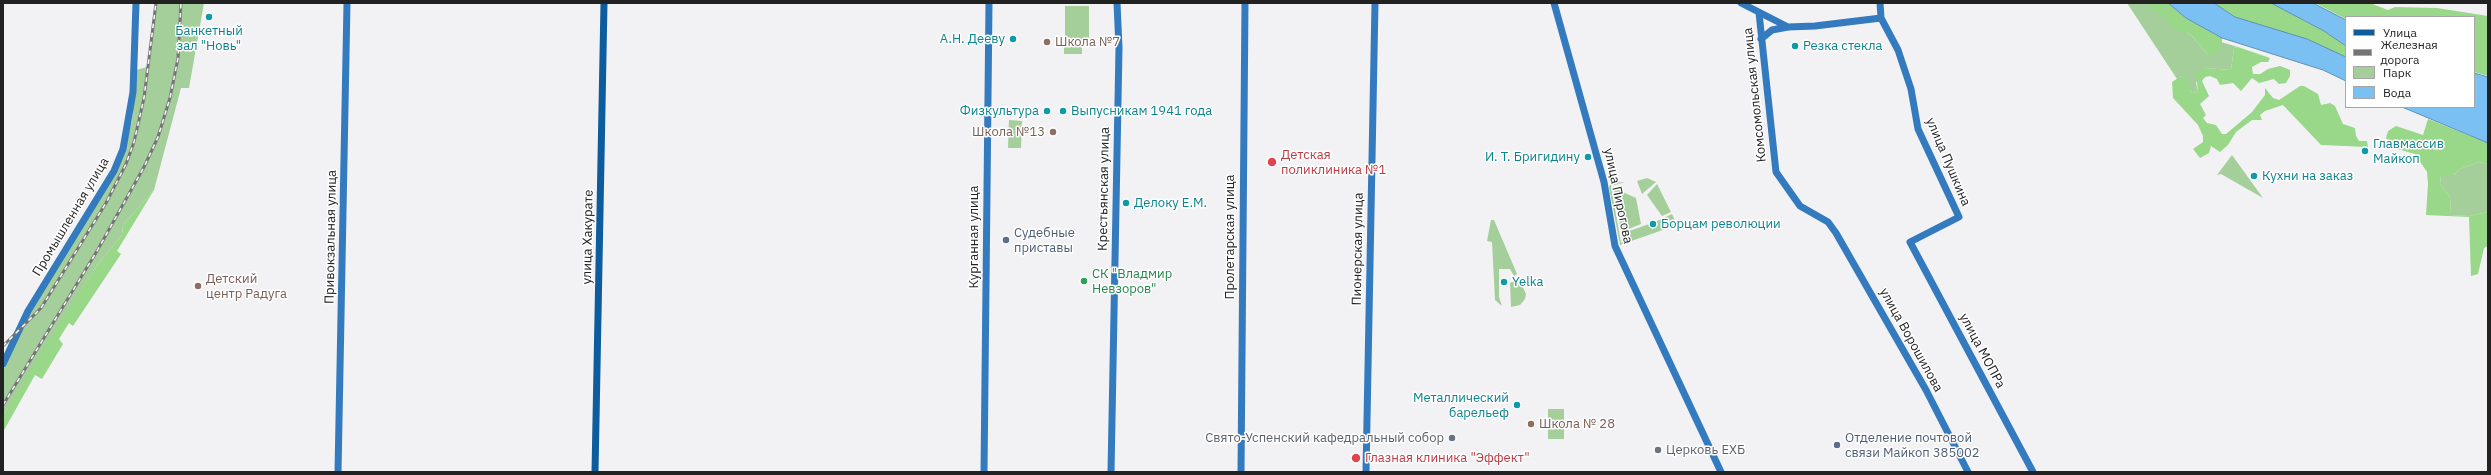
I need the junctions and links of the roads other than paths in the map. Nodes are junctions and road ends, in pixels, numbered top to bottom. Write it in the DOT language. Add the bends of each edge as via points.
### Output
graph roads {
  1 [pos="136,3"];
  2 [pos="347,3"];
  3 [pos="604,3"];
  4 [pos="989,3"];
  5 [pos="1117,3"];
  6 [pos="1245,3"];
  7 [pos="1375,3"];
  8 [pos="1554,3"];
  9 [pos="1741,3"];
  10 [pos="1880,3"];
  11 [pos="1759,13"];
  12 [pos="1881,18"];
  13 [pos="1788,27"];
  14 [pos="1761,39"];
  15 [pos="1828,222"];
  16 [pos="1910,242"];
  17 [pos="3,364"];
  18 [pos="338,472"];
  19 [pos="595,472"];
  20 [pos="984,472"];
  21 [pos="1111,472"];
  22 [pos="1241,472"];
  23 [pos="1366,472"];
  24 [pos="1721,472"];
  25 [pos="1968,472"];
  26 [pos="2033,472"];
  1 -- 17 [label="street, Промышленная улица" via="134,92 124,149 114,171 28,311"];
  2 -- 18 [label="street, Привокзальная улица"];
  3 -- 19 [label="main road, улица Хакурате"];
  4 -- 20 [label="street, Курганная улица"];
  5 -- 21 [label="street, Крестьянская улица" via="1119,48"];
  6 -- 22 [label="street, Пролетарская улица"];
  7 -- 23 [label="street, Пионерская улица"];
  8 -- 24 [label="street, улица Пирогова" via="1604,182 1615,246"];
  9 -- 11 [label="street"];
  10 -- 12 [label="street, улица Пушкина"];
  11 -- 13 [label="street"];
  11 -- 14 [label="street, Комсомольская улица"];
  12 -- 13 [label="street"];
  12 -- 16 [label="street, улица Пушкина" via="1902,61 1911,90 1918,128 1959,217"];
  13 -- 14 [label="street" via="1768,32"];
  14 -- 15 [label="street, Комсомольская улица" via="1776,172 1800,206"];
  15 -- 25 [label="street, улица Ворошилова" via="1926,390"];
  16 -- 26 [label="street, улица МОПРа"];
}
